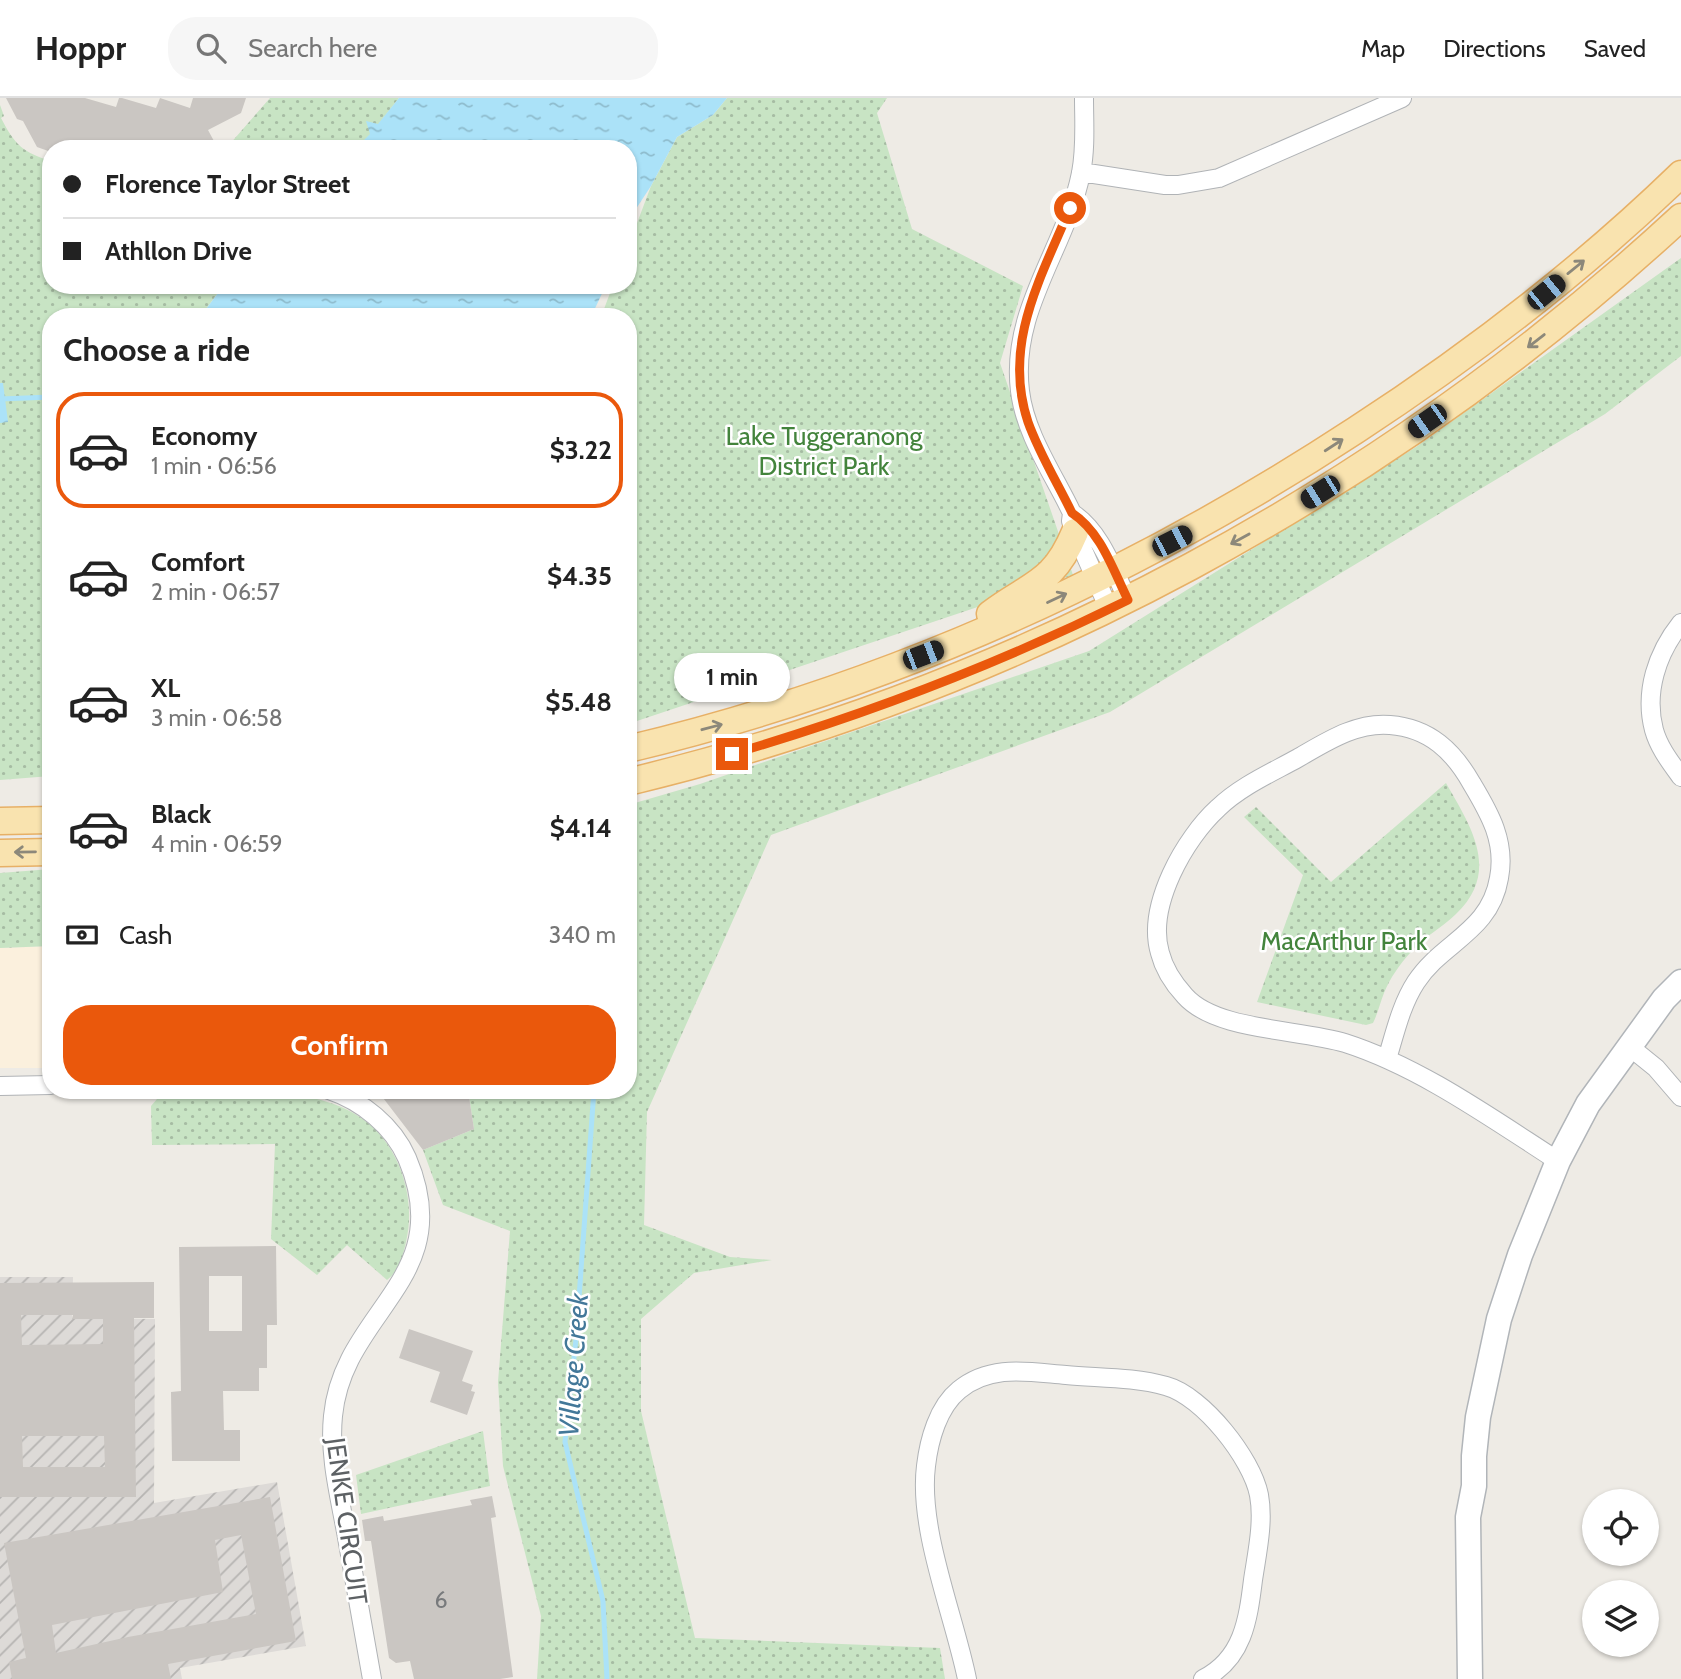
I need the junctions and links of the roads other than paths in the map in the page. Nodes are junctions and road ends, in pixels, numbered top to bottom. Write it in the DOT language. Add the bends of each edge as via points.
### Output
graph roads {
  1 [pos="1084,98"];
  2 [pos="1402,98"];
  3 [pos="1081,172"];
  4 [pos="1681,174"];
  5 [pos="1681,217"];
  6 [pos="1074,523"];
  7 [pos="1105,575"];
  8 [pos="1119,604"];
  9 [pos="1681,623"];
  10 [pos="950,645"];
  11 [pos="637,747"];
  12 [pos="1681,778"];
  13 [pos="641,779"];
  14 [pos="42,820"];
  15 [pos="0,821"];
  16 [pos="42,852"];
  17 [pos="0,853"];
  18 [pos="1681,982"];
  19 [pos="1630,1046"];
  20 [pos="1387,1059"];
  21 [pos="42,1085"];
  22 [pos="0,1086"];
  23 [pos="1681,1097"];
  24 [pos="350,1099"];
  25 [pos="1558,1161"];
  26 [pos="372,1679"];
  27 [pos="967,1679"];
  28 [pos="1203,1679"];
  29 [pos="1470,1679"];
  1 -- 3 [label="street"];
  2 -- 3 [label="street" via="1219,178 1165,185"];
  3 -- 6 [label="street" via="1030,305 1018,359 1020,393 1029,424"];
  7 -- 4 [label="main road, one-way" via="1277,482 1418,390 1504,326"];
  5 -- 8 [label="main road, one-way" via="1494,373 1381,453 1277,519"];
  6 -- 7 [label="street"];
  6 -- 10 [label="main road" via="1066,554 1053,572"];
  7 -- 8 [label="street"];
  10 -- 7 [label="main road, one-way"];
  8 -- 13 [label="main road" via="1017,652 908,695 800,734"];
  9 -- 12 [label="street" via="1657,664 1650,705 1654,732"];
  11 -- 10 [label="main road, one-way" via="818,694"];
  14 -- 15 [label="main road"];
  16 -- 17 [label="main road, one-way"];
  18 -- 19 [label="street"];
  19 -- 23 [label="street"];
  19 -- 25 [label="street" via="1588,1104"];
  20 -- 20 [label="street" via="1342,1042 1208,1013 1187,998 1171,978 1158,944 1159,913 1172,873 1196,832 1218,808 1242,789 1338,736 1388,724 1434,739 1459,762 1495,824 1501,869 1492,905 1474,929 1416,982"];
  20 -- 25 [label="street"];
  21 -- 22 [label="street"];
  24 -- 26 [label="street, JENKE CIRCUIT" via="385,1125 403,1150 414,1175 420,1222 414,1258 357,1343 333,1416 336,1480"];
  25 -- 29 [label="street" via="1499,1319 1478,1418 1468,1517"];
  27 -- 28 [label="street" via="926,1509 926,1464 938,1418 952,1396 977,1378 1005,1371 1169,1386 1192,1398 1211,1416 1247,1462 1259,1497 1260,1523 1244,1634 1226,1663"];
}
